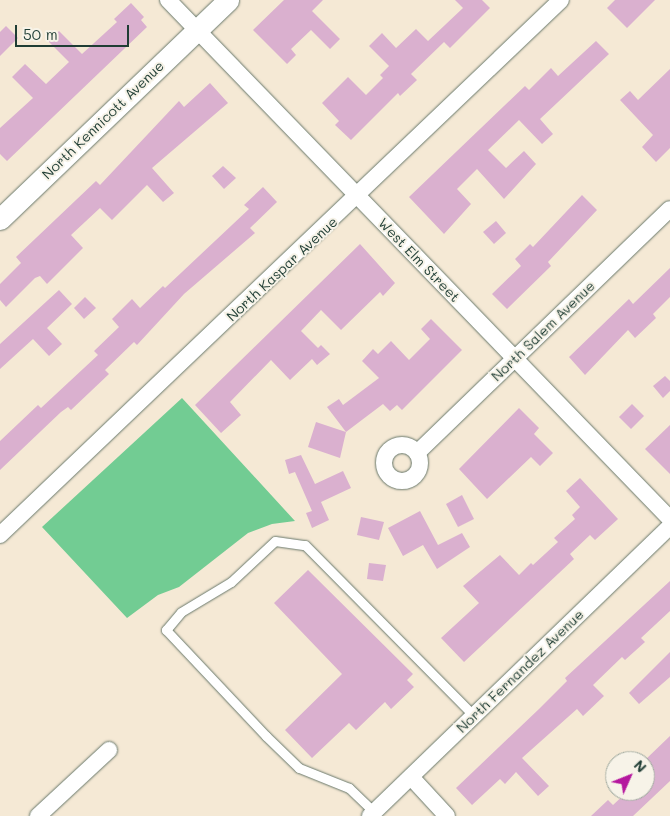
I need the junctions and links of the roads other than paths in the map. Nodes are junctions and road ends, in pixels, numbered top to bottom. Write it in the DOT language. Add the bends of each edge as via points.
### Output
graph roads {
  1 [pos="168,0"];
  2 [pos="228,0"];
  3 [pos="561,0"];
  4 [pos="197,30"];
  5 [pos="358,197"];
  6 [pos="670,209"];
  7 [pos="0,218"];
  8 [pos="514,359"];
  9 [pos="417,453"];
  10 [pos="670,519"];
  11 [pos="670,526"];
  12 [pos="0,535"];
  13 [pos="474,716"];
  14 [pos="109,750"];
  15 [pos="411,777"];
  16 [pos="372,814"];
  17 [pos="38,816"];
  18 [pos="447,816"];
  1 -- 4 [label="street, West Elm Street"];
  2 -- 4 [label="street, North Kennicott Avenue"];
  3 -- 5 [label="street, North Kaspar Avenue"];
  4 -- 5 [label="street, West Elm Street"];
  4 -- 7 [label="street, North Kennicott Avenue"];
  5 -- 8 [label="street, West Elm Street"];
  5 -- 12 [label="street, North Kaspar Avenue"];
  6 -- 8 [label="street, North Salem Avenue"];
  8 -- 9 [label="street, North Salem Avenue"];
  8 -- 10 [label="street, West Elm Street"];
  11 -- 13 [label="street, North Fernandez Avenue"];
  13 -- 15 [label="street, North Fernandez Avenue"];
  13 -- 16 [label="lane" via="305,545 276,541 220,591 192,603 181,612 166,630 266,736 299,768 348,788"];
  14 -- 17 [label="street"];
  15 -- 16 [label="street, North Fernandez Avenue"];
  15 -- 18 [label="street"];
}
